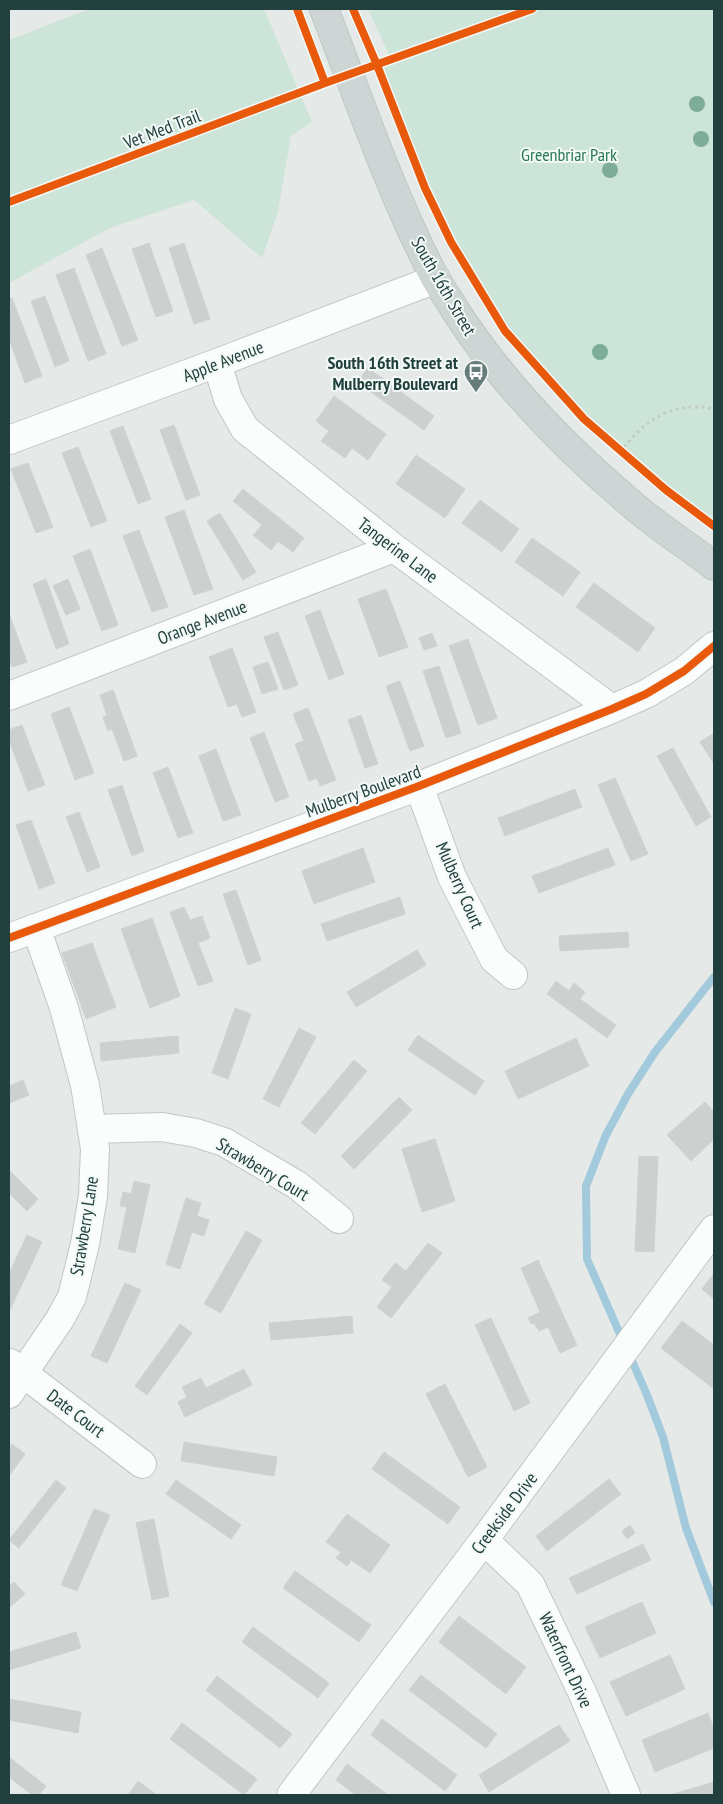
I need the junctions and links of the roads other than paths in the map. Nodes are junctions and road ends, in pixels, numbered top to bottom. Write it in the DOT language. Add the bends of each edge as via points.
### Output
graph roads {
  1 [pos="324,9"];
  2 [pos="436,279"];
  3 [pos="218,363"];
  4 [pos="9,440"];
  5 [pos="394,548"];
  6 [pos="714,566"];
  7 [pos="714,646"];
  8 [pos="9,696"];
  9 [pos="612,709"];
  10 [pos="420,786"];
  11 [pos="36,928"];
  12 [pos="9,938"];
  13 [pos="513,975"];
  14 [pos="92,1129"];
  15 [pos="339,1219"];
  16 [pos="714,1229"];
  17 [pos="14,1377"];
  18 [pos="142,1464"];
  19 [pos="484,1540"];
  20 [pos="291,1795"];
  21 [pos="626,1795"];
  1 -- 2 [label="main road, South 16th Street" via="401,208"];
  2 -- 3 [label="street, Apple Avenue"];
  2 -- 6 [label="main road, South 16th Street" via="501,375 531,410 637,508"];
  3 -- 4 [label="street, Apple Avenue"];
  3 -- 5 [label="street, Tangerine Lane" via="228,399 245,429"];
  5 -- 8 [label="street, Orange Avenue"];
  5 -- 9 [label="street, Tangerine Lane"];
  7 -- 9 [label="street, Mulberry Boulevard" via="684,671 646,694"];
  9 -- 10 [label="street, Mulberry Boulevard"];
  10 -- 11 [label="street, Mulberry Boulevard"];
  10 -- 13 [label="street, Mulberry Court" via="452,877 494,959"];
  11 -- 12 [label="street, Mulberry Boulevard"];
  11 -- 14 [label="street, Strawberry Lane" via="64,1008 85,1085"];
  14 -- 15 [label="street, Strawberry Court" via="162,1127 224,1142 297,1185"];
  14 -- 17 [label="street, Strawberry Lane" via="93,1196 72,1297 60,1319"];
  16 -- 19 [label="street, Creekside Drive"];
  17 -- 18 [label="street, Date Court"];
  19 -- 20 [label="street, Creekside Drive"];
  19 -- 21 [label="street, Waterfront Drive" via="530,1584 582,1692"];
}
